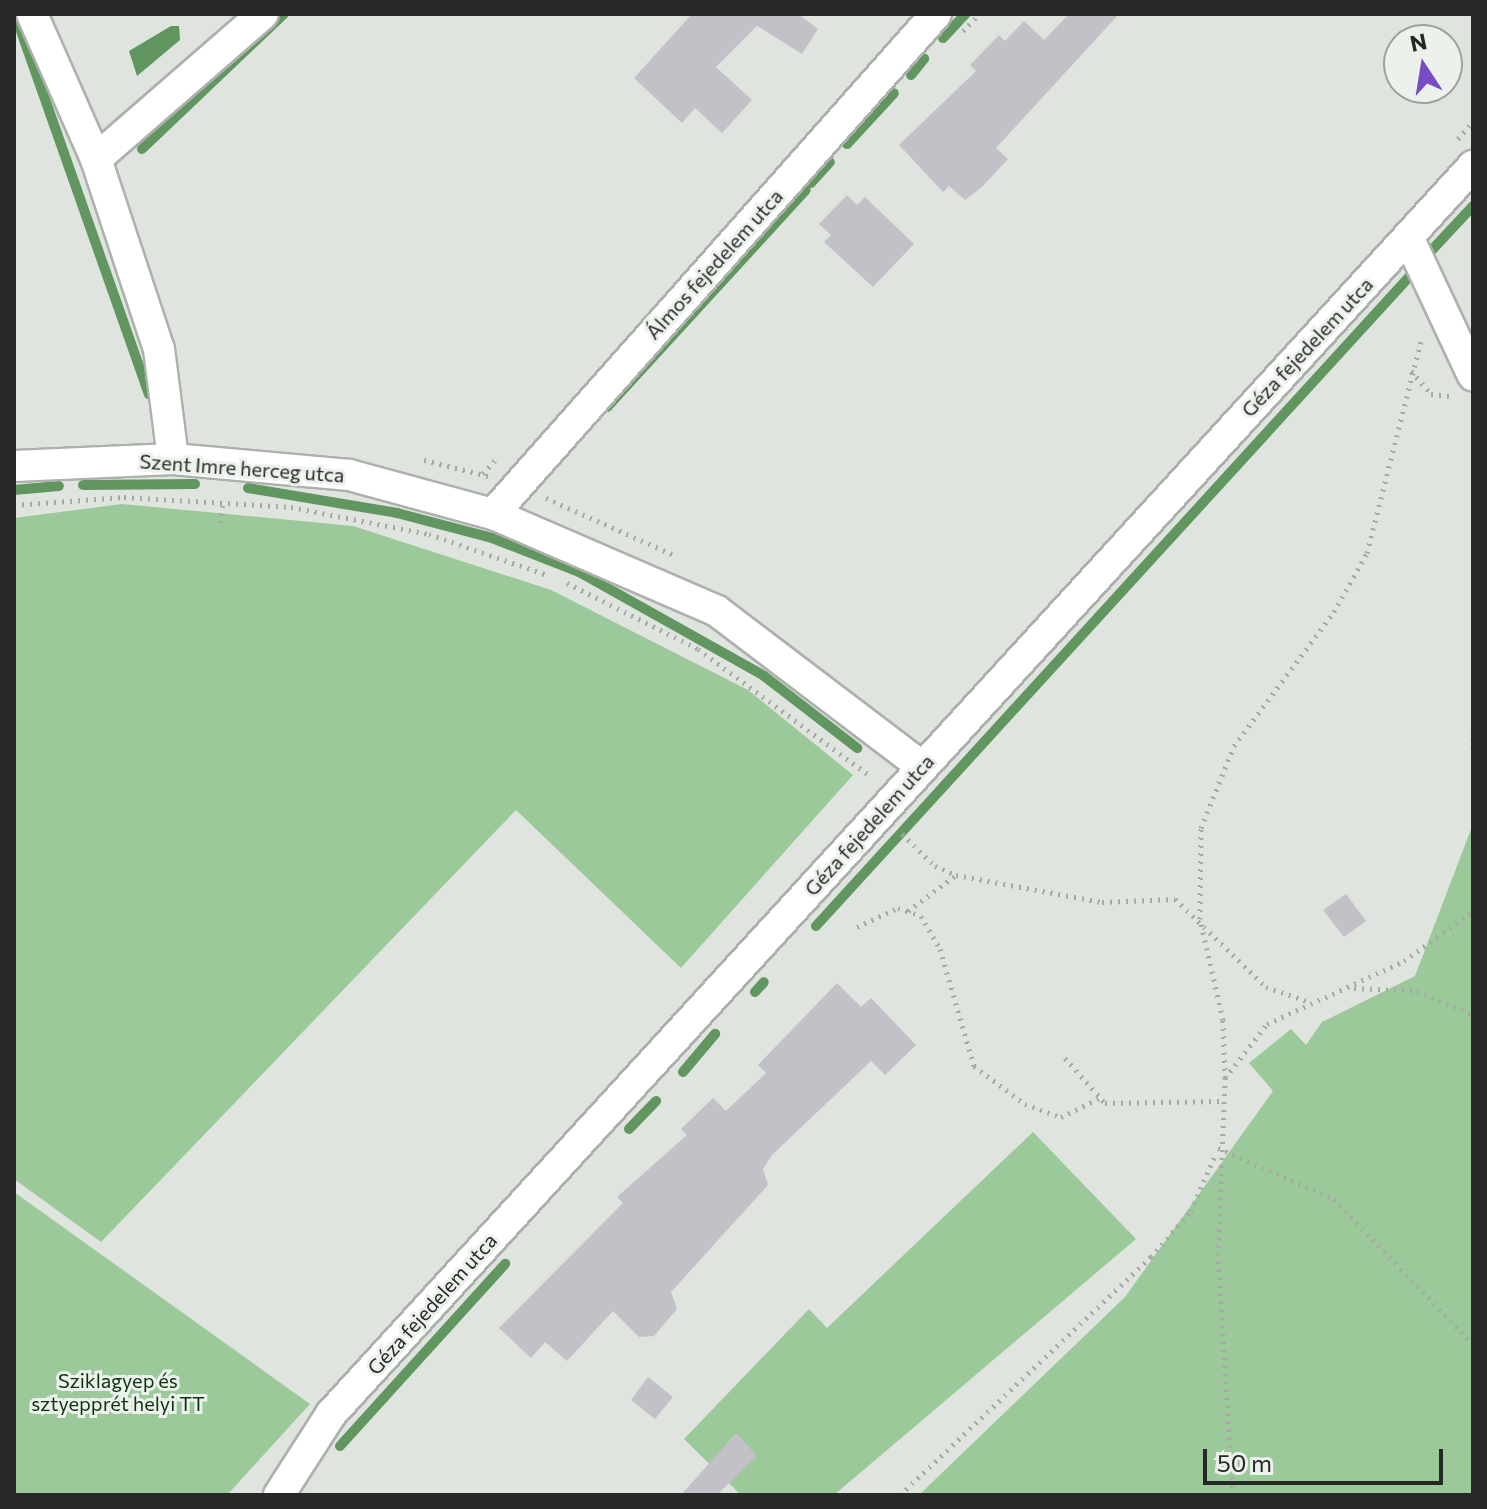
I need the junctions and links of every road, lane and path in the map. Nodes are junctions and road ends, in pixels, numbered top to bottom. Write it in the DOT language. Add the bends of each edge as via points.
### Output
graph roads {
  1 [pos="32,14"];
  2 [pos="263,14"];
  3 [pos="936,14"];
  4 [pos="96,159"];
  5 [pos="1473,166"];
  6 [pos="1408,237"];
  7 [pos="1411,370"];
  8 [pos="1473,376"];
  9 [pos="173,459"];
  10 [pos="14,466"];
  11 [pos="14,505"];
  12 [pos="493,514"];
  13 [pos="1473,730"];
  14 [pos="1473,752"];
  15 [pos="921,766"];
  16 [pos="870,776"];
  17 [pos="882,811"];
  18 [pos="956,875"];
  19 [pos="1473,911"];
  20 [pos="907,912"];
  21 [pos="1200,919"];
  22 [pos="857,927"];
  23 [pos="1349,989"];
  24 [pos="1311,1002"];
  25 [pos="1473,1015"];
  26 [pos="1065,1058"];
  27 [pos="1225,1078"];
  28 [pos="1100,1098"];
  29 [pos="1223,1101"];
  30 [pos="1218,1148"];
  31 [pos="1473,1344"];
  32 [pos="279,1495"];
  33 [pos="571,1495"];
  34 [pos="586,1495"];
  35 [pos="900,1495"];
  36 [pos="1233,1495"];
  1 -- 4 [label="street"];
  2 -- 4 [label="street"];
  3 -- 12 [label="street, Álmos fejedelem utca"];
  4 -- 9 [label="street" via="159,349"];
  5 -- 6 [label="street, Géza fejedelem utca"];
  6 -- 8 [label="street"];
  6 -- 15 [label="street, Géza fejedelem utca"];
  7 -- 21 [label="path" via="1367,553 1334,612 1255,711 1212,792 1198,856"];
  9 -- 10 [label="street, Szent Imre herceg utca"];
  9 -- 12 [label="street, Szent Imre herceg utca" via="349,475"];
  11 -- 16 [label="path" via="124,497 291,507 500,556 698,649"];
  12 -- 15 [label="street, Szent Imre herceg utca" via="717,611"];
  13 -- 14 [label="path"];
  15 -- 17 [label="street, Géza fejedelem utca"];
  17 -- 18 [label="path" via="935,866"];
  17 -- 32 [label="street, Géza fejedelem utca" via="331,1414"];
  18 -- 20 [label="path"];
  18 -- 21 [label="path" via="1102,902 1175,899"];
  19 -- 23 [label="path"];
  20 -- 22 [label="path" via="898,908"];
  20 -- 28 [label="path" via="921,916 940,949 974,1066 1047,1115 1061,1117"];
  21 -- 24 [label="path" via="1266,987"];
  21 -- 27 [label="path" via="1223,1020"];
  23 -- 24 [label="path"];
  23 -- 25 [label="path" via="1417,991"];
  24 -- 27 [label="path" via="1267,1024"];
  26 -- 28 [label="path"];
  27 -- 29 [label="path"];
  28 -- 29 [label="path" via="1127,1105"];
  29 -- 30 [label="path"];
  30 -- 31 [label="path" via="1334,1199"];
  30 -- 35 [label="path" via="1191,1211 1166,1241"];
  30 -- 36 [label="path"];
  33 -- 34 [label="path"];
}
